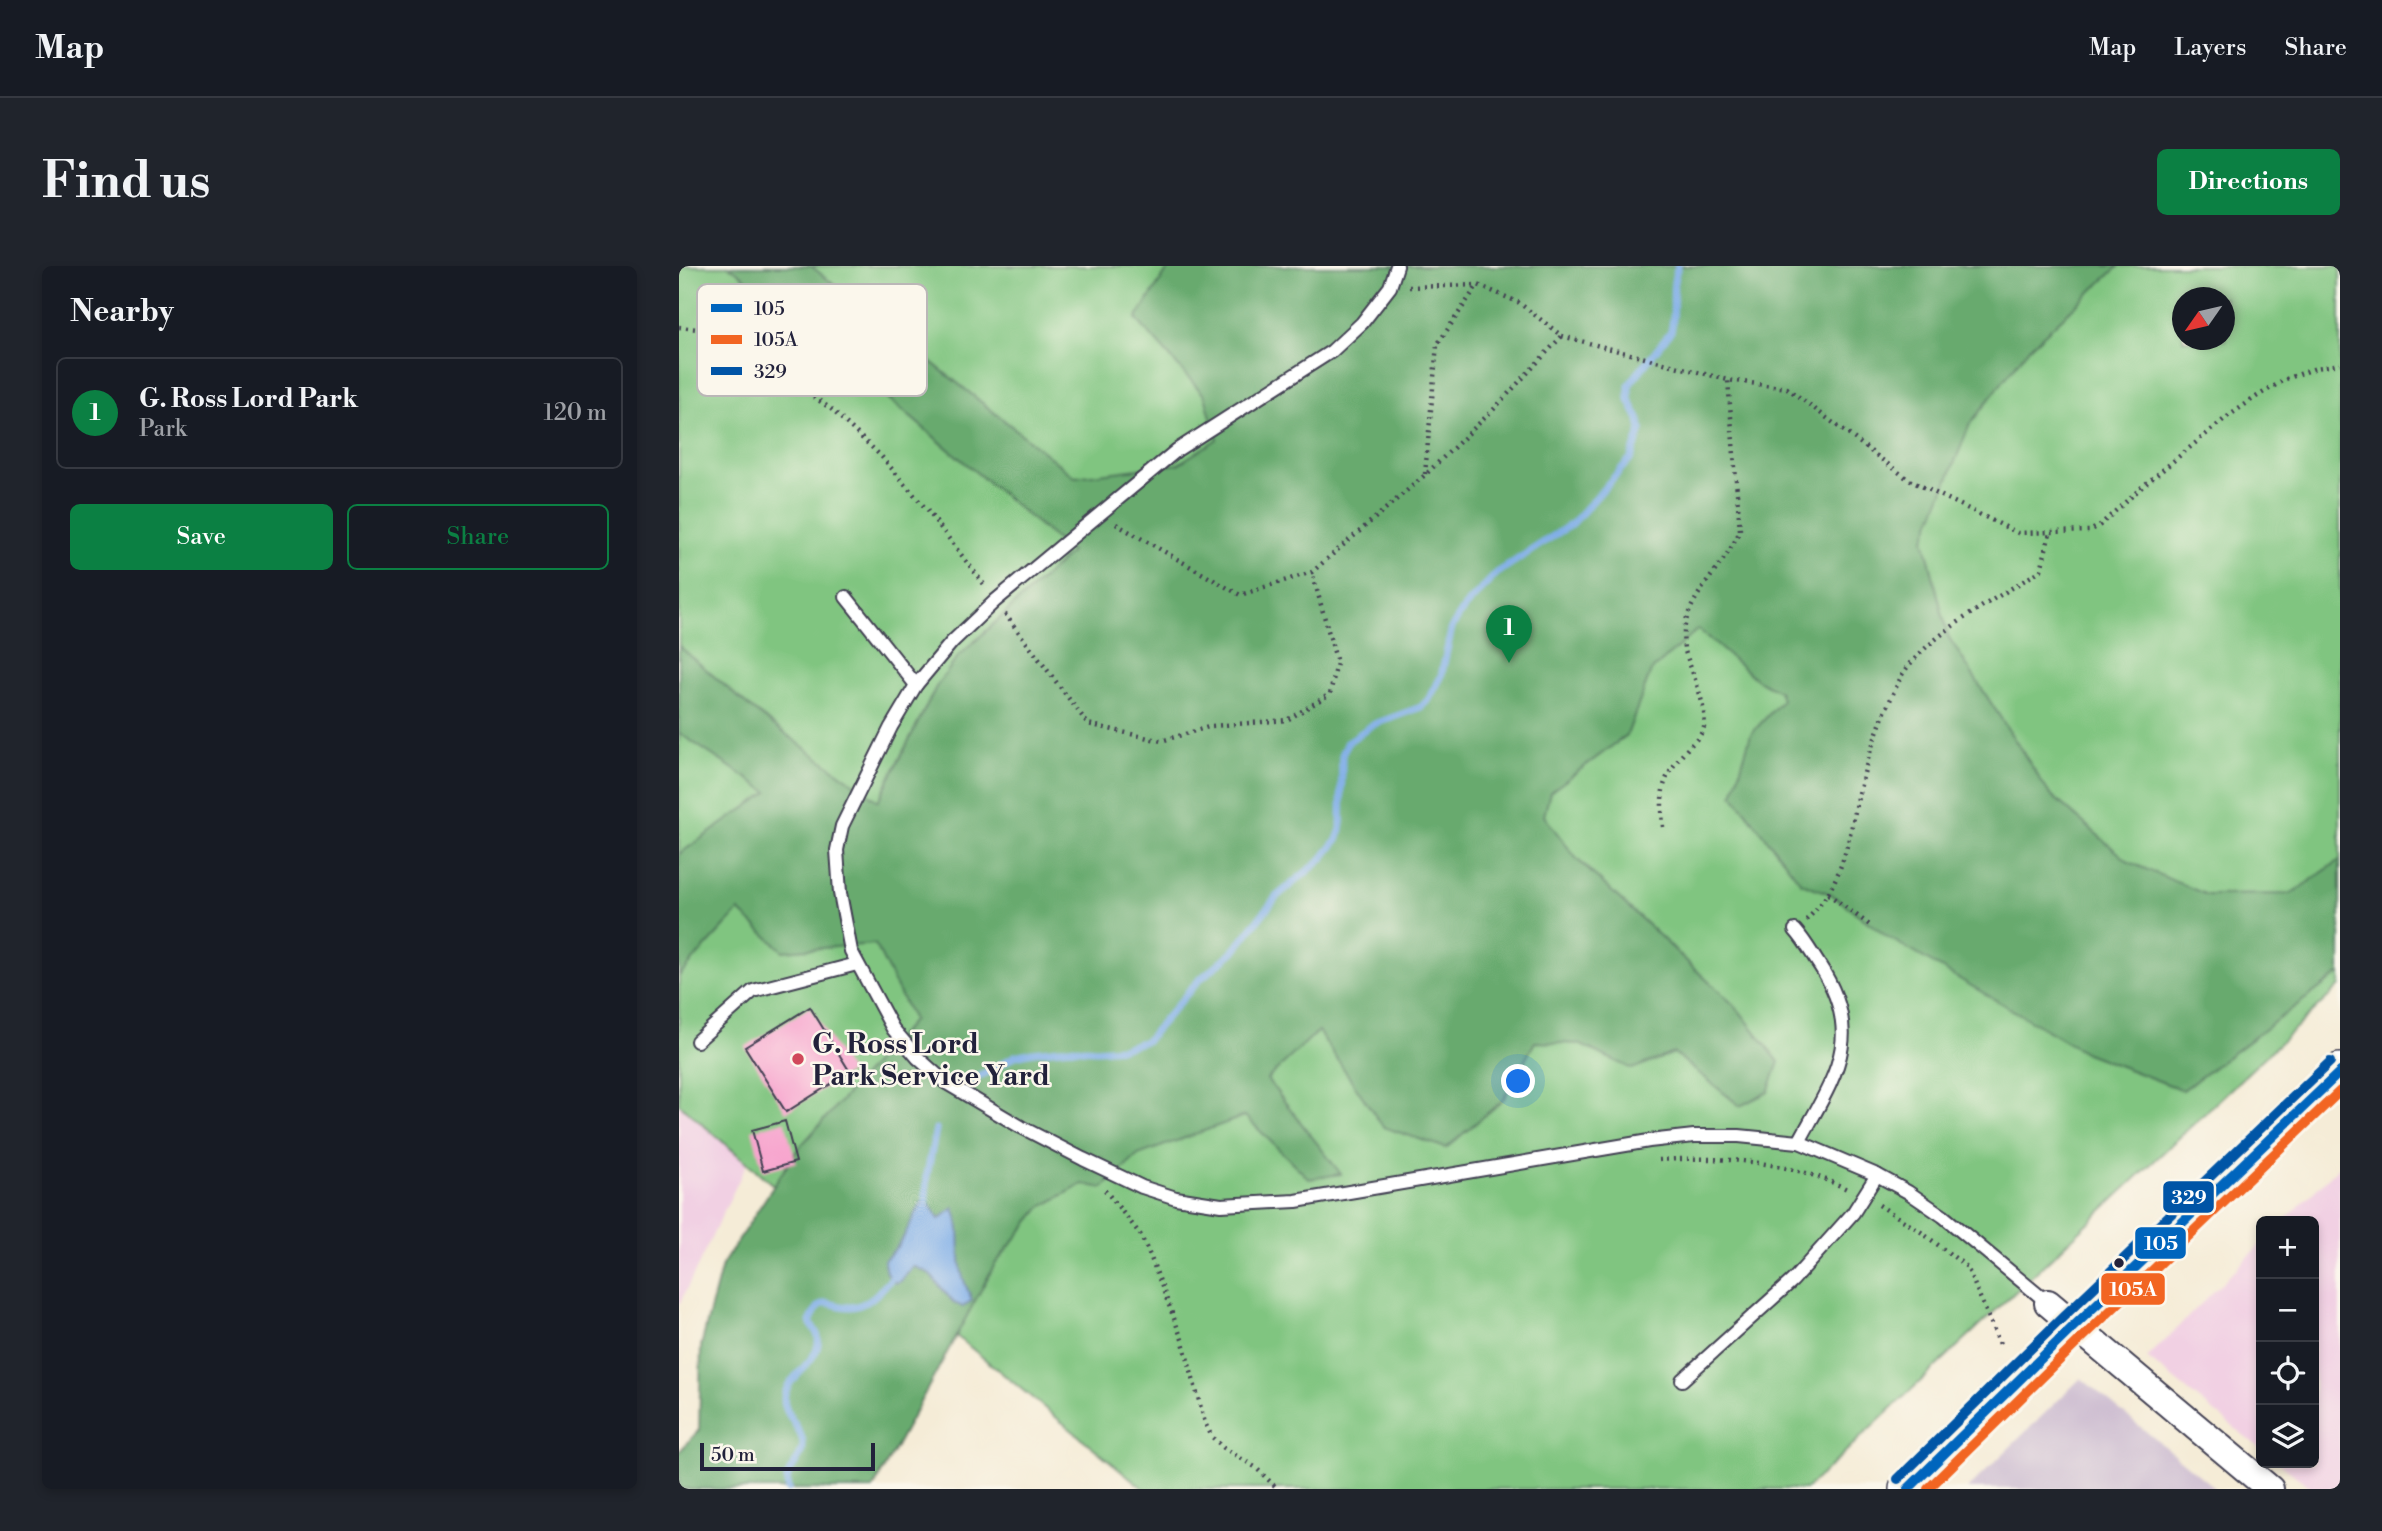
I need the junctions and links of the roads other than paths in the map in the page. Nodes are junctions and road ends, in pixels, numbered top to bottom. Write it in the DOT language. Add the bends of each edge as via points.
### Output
graph roads {
  1 [pos="1397,266"];
  2 [pos="846,597"];
  3 [pos="916,685"];
  4 [pos="1795,930"];
  5 [pos="857,964"];
  6 [pos="697,1041"];
  7 [pos="2340,1072"];
  8 [pos="1799,1142"];
  9 [pos="1877,1175"];
  10 [pos="2061,1315"];
  11 [pos="1682,1380"];
  12 [pos="1908,1489"];
  13 [pos="2270,1489"];
  1 -- 3 [label="lane" via="1390,287 1332,351 1177,450 1098,513 995,601"];
  2 -- 3 [label="lane"];
  3 -- 5 [label="lane" via="842,826 837,850 841,893"];
  4 -- 8 [label="lane" via="1832,985 1843,1021 1834,1077"];
  5 -- 6 [label="lane" via="753,991"];
  5 -- 8 [label="lane" via="893,1030 945,1082 1083,1159 1176,1198 1221,1206 1296,1201 1694,1136"];
  7 -- 10 [label="main road"];
  8 -- 9 [label="lane"];
  9 -- 10 [label="lane" via="1943,1216"];
  9 -- 11 [label="lane" via="1853,1213 1793,1280"];
  10 -- 12 [label="main road"];
  10 -- 13 [label="street"];
}
